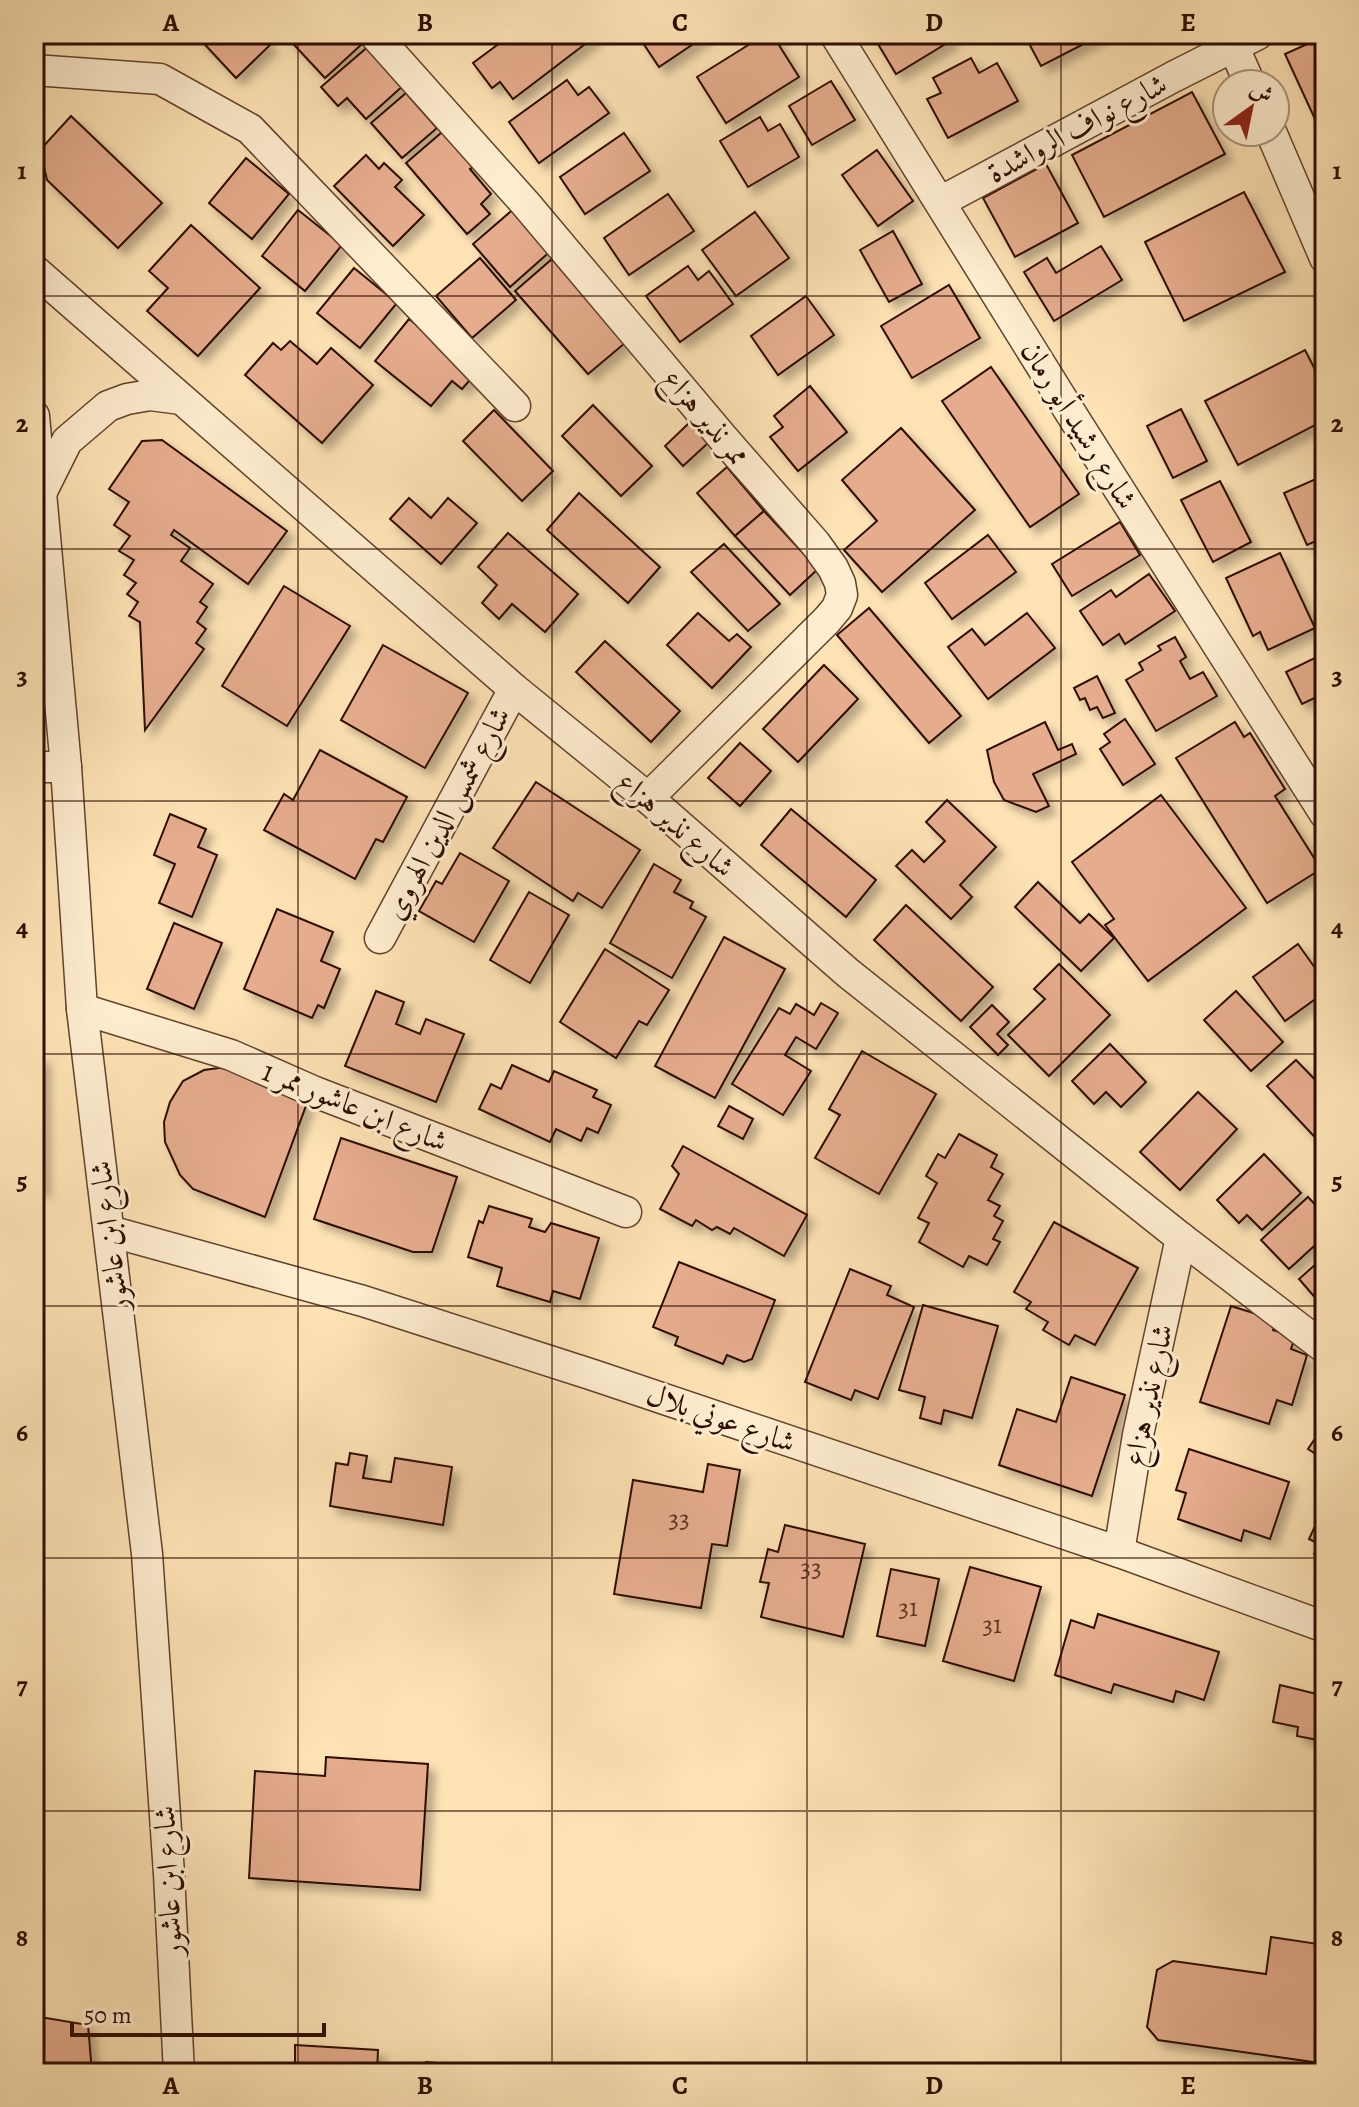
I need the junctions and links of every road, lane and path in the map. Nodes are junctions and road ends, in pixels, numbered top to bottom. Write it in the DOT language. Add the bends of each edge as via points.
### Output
graph roads {
  1 [pos="374,34"];
  2 [pos="835,34"];
  3 [pos="1240,38"];
  4 [pos="1247,68"];
  5 [pos="34,70"];
  6 [pos="1278,148"];
  7 [pos="940,202"];
  8 [pos="1325,258"];
  9 [pos="34,270"];
  10 [pos="181,399"];
  11 [pos="515,406"];
  12 [pos="34,416"];
  13 [pos="42,493"];
  14 [pos="514,689"];
  15 [pos="34,767"];
  16 [pos="66,767"];
  17 [pos="648,798"];
  18 [pos="1325,814"];
  19 [pos="380,938"];
  20 [pos="82,1009"];
  21 [pos="626,1212"];
  22 [pos="109,1231"];
  23 [pos="1181,1238"];
  24 [pos="1325,1348"];
  25 [pos="1119,1552"];
  26 [pos="1325,1627"];
  27 [pos="176,2068"];
  1 -- 17 [label="street, ممر نذير هزاع" via="815,543 840,583 842,595 827,620"];
  2 -- 7 [label="street, شارع رشيد أبو رمان"];
  3 -- 4 [label="street"];
  3 -- 7 [label="street, شارع نواف الرواشدة"];
  5 -- 11 [label="street" via="160,79 250,129"];
  6 -- 8 [label="street"];
  7 -- 18 [label="street, شارع رشيد أبو رمان"];
  9 -- 10 [label="street, شارع نذير هزاع"];
  10 -- 13 [label="street" via="150,395 108,406 67,441"];
  10 -- 14 [label="street, شارع نذير هزاع"];
  12 -- 13 [label="street, شارع ابن عاشور"];
  13 -- 16 [label="street, شارع ابن عاشور"];
  14 -- 17 [label="street, شارع نذير هزاع"];
  14 -- 19 [label="street, شارع شمس الدين الهروي"];
  15 -- 16 [label="street"];
  16 -- 20 [label="street, شارع ابن عاشور"];
  17 -- 23 [label="street, شارع نذير هزاع" via="848,973"];
  20 -- 21 [label="street, شارع ابن عاشور ممر 1" via="231,1055"];
  20 -- 22 [label="street, شارع ابن عاشور"];
  22 -- 25 [label="street, شارع عوني بلال" via="392,1310"];
  22 -- 27 [label="street, شارع ابن عاشور" via="147,1554"];
  23 -- 24 [label="street, شارع نذير هزاع"];
  23 -- 25 [label="street, شارع نذير هزاع" via="1138,1435"];
  25 -- 26 [label="street, شارع عوني بلال"];
}
